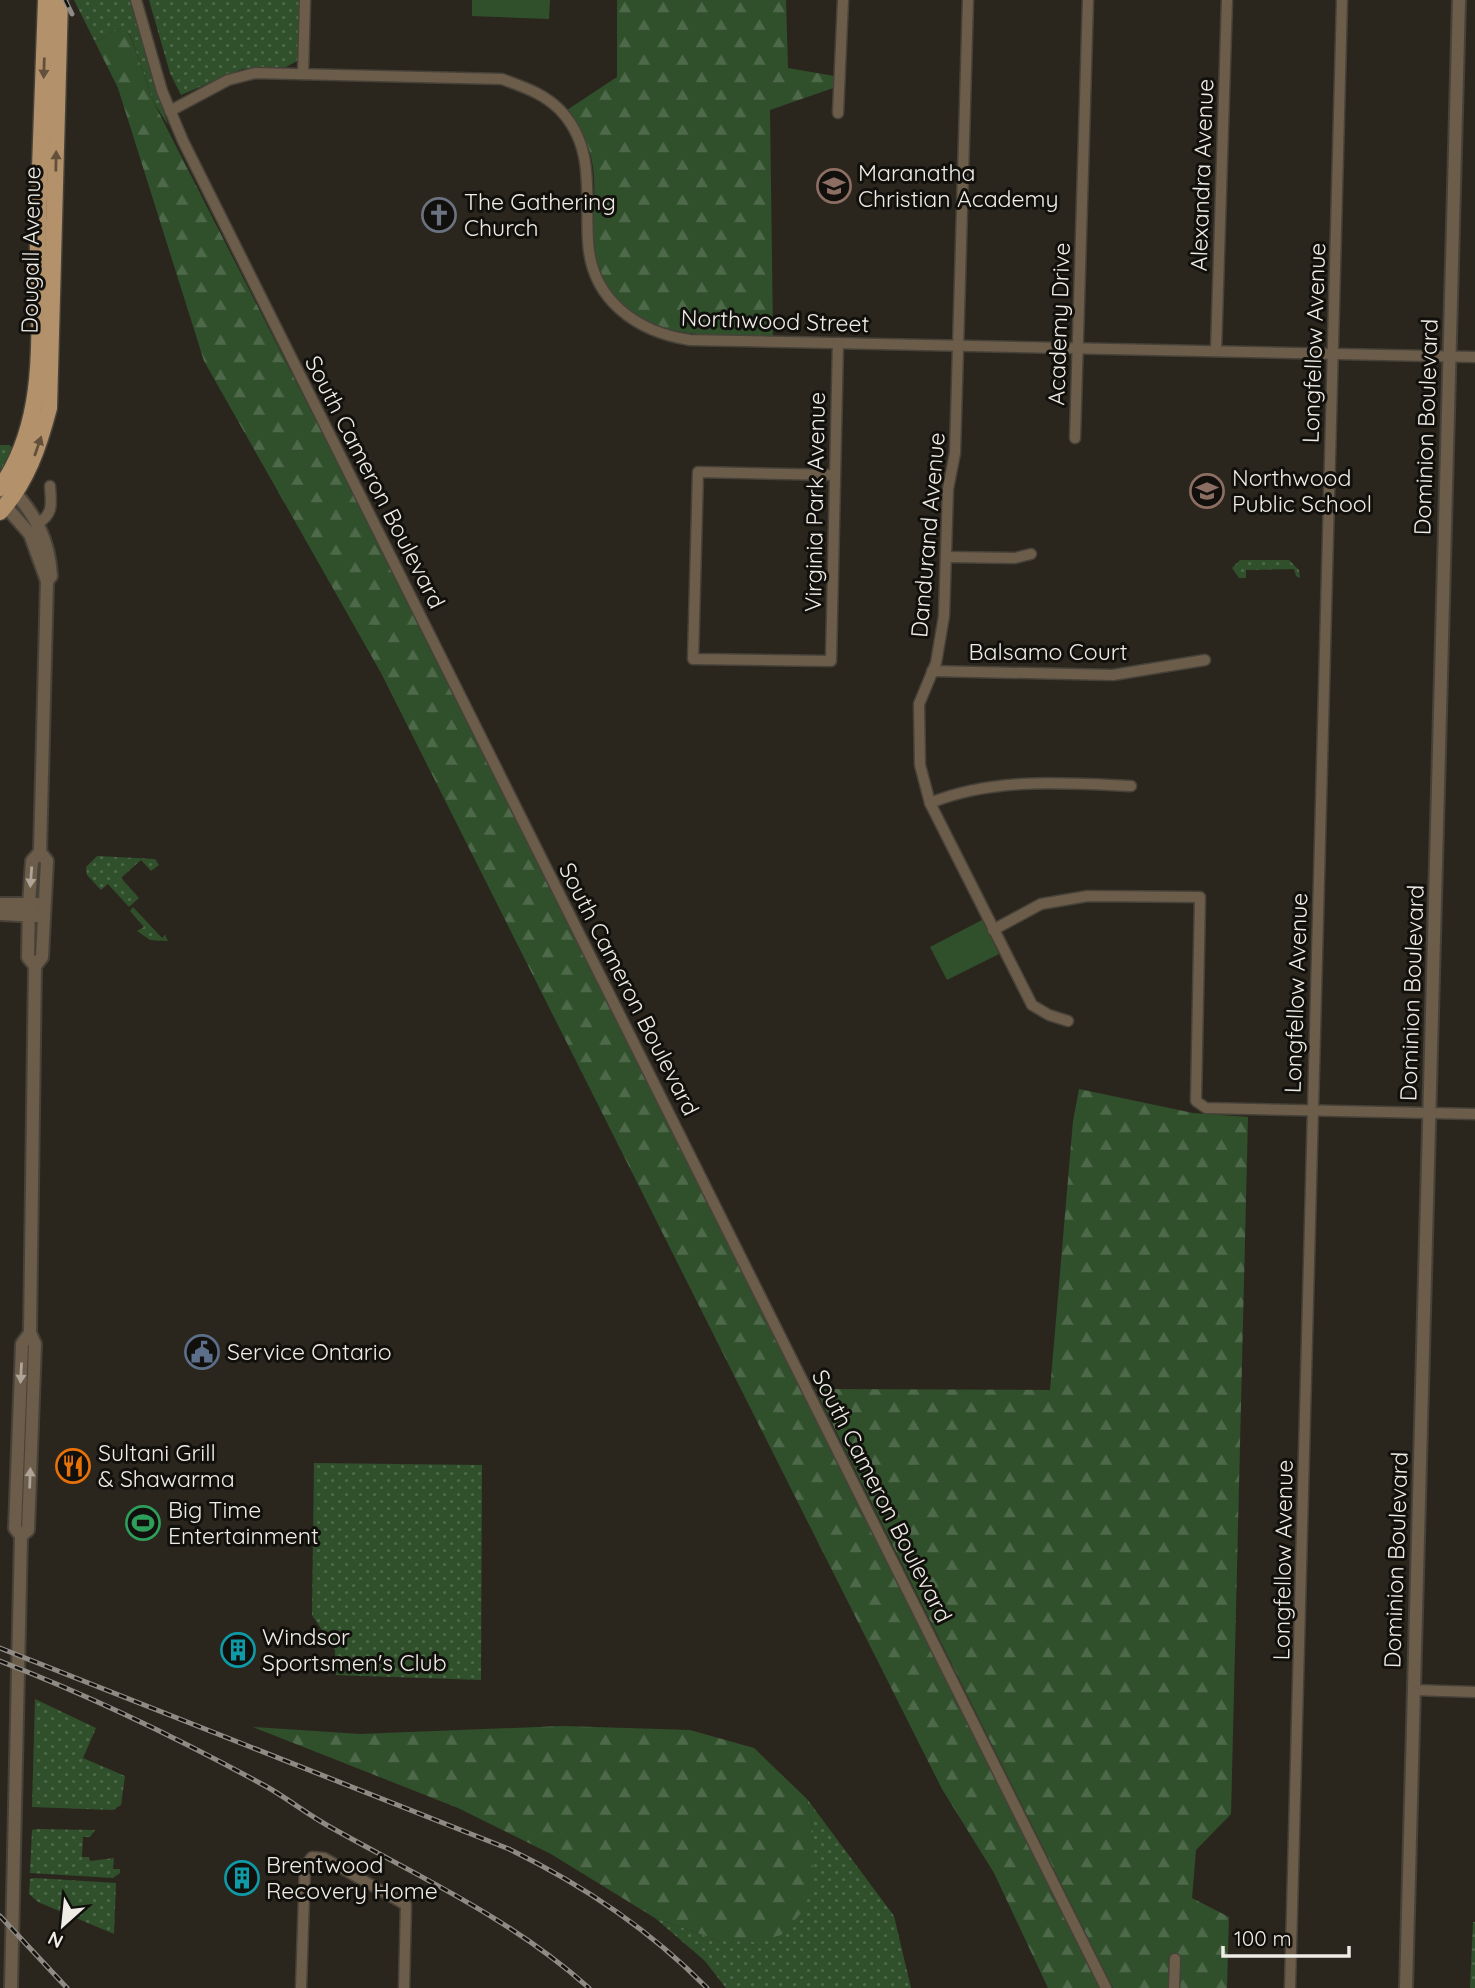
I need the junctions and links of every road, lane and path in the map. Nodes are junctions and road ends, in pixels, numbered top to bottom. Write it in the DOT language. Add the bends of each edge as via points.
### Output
graph roads {
  1 [pos="46,0"];
  2 [pos="60,0"];
  3 [pos="136,0"];
  4 [pos="305,0"];
  5 [pos="843,0"];
  6 [pos="968,0"];
  7 [pos="1088,0"];
  8 [pos="1227,0"];
  9 [pos="1342,0"];
  10 [pos="1459,0"];
  11 [pos="303,74"];
  12 [pos="170,111"];
  13 [pos="838,113"];
  14 [pos="838,343"];
  15 [pos="959,345"];
  16 [pos="1077,348"];
  17 [pos="1216,351"];
  18 [pos="1333,354"];
  19 [pos="1450,357"];
  20 [pos="1475,357"];
  21 [pos="1075,438"];
  22 [pos="835,475"];
  23 [pos="50,486"];
  24 [pos="4,497"];
  25 [pos="38,523"];
  26 [pos="1031,554"];
  27 [pos="946,557"];
  28 [pos="47,581"];
  29 [pos="1205,660"];
  30 [pos="932,671"];
  31 [pos="1131,786"];
  32 [pos="930,803"];
  33 [pos="40,852"];
  34 [pos="0,904"];
  35 [pos="29,910"];
  36 [pos="44,910"];
  37 [pos="0,914"];
  38 [pos="993,930"];
  39 [pos="35,966"];
  40 [pos="1068,1021"];
  41 [pos="1312,1110"];
  42 [pos="1429,1112"];
  43 [pos="1475,1114"];
  44 [pos="1414,1690"];
  45 [pos="1475,1692"];
  46 [pos="1175,1959"];
  47 [pos="12,1988"];
  48 [pos="301,1988"];
  49 [pos="404,1988"];
  50 [pos="1106,1988"];
  51 [pos="1174,1988"];
  52 [pos="1290,1988"];
  53 [pos="1406,1988"];
  1 -- 24 [label="main road, Dougall Avenue, one-way" via="37,385 29,429"];
  24 -- 2 [label="main road, Dougall Avenue, one-way" via="39,448 49,408"];
  3 -- 12 [label="street, South Cameron Boulevard"];
  4 -- 11 [label="street"];
  5 -- 13 [label="street"];
  6 -- 15 [label="street, Dandurand Avenue"];
  7 -- 16 [label="street, Academy Drive"];
  8 -- 17 [label="street, Alexandra Avenue"];
  9 -- 18 [label="street, Longfellow Avenue"];
  10 -- 19 [label="street, Dominion Boulevard"];
  11 -- 12 [label="street, Northwood Street" via="255,73 228,80"];
  11 -- 14 [label="street, Northwood Street" via="502,79 536,92 559,109 576,135 589,180 588,243 593,268 606,294 624,314 641,327 690,341"];
  12 -- 50 [label="street, South Cameron Boulevard"];
  14 -- 15 [label="street, Northwood Street"];
  14 -- 22 [label="street, Virginia Park Avenue"];
  15 -- 16 [label="street, Northwood Street"];
  15 -- 27 [label="street, Dandurand Avenue"];
  16 -- 17 [label="street, Northwood Street"];
  16 -- 21 [label="street, Academy Drive"];
  17 -- 18 [label="street, Northwood Street"];
  18 -- 19 [label="street, Northwood Street"];
  18 -- 41 [label="street, Longfellow Avenue"];
  19 -- 20 [label="street, Northwood Street"];
  19 -- 42 [label="street, Dominion Boulevard"];
  22 -- 22 [label="street, Virginia Park Avenue" via="698,472 693,659 831,661"];
  23 -- 25 [label="street" via="52,510"];
  24 -- 25 [label="street"];
  24 -- 28 [label="street" via="30,534"];
  25 -- 28 [label="street" via="50,559"];
  26 -- 27 [label="street"];
  27 -- 30 [label="street, Dandurand Avenue" via="944,616"];
  28 -- 33 [label="street"];
  29 -- 30 [label="street, Balsamo Court" via="1113,675"];
  30 -- 32 [label="street, Dandurand Avenue" via="919,704 918,732 920,765"];
  31 -- 32 [label="street" via="1036,782 993,786"];
  32 -- 38 [label="street, Dandurand Avenue"];
  33 -- 35 [label="street, one-way" via="32,861"];
  33 -- 36 [label="street" via="47,861"];
  34 -- 35 [label="street"];
  35 -- 36 [label="street"];
  35 -- 37 [label="street"];
  35 -- 39 [label="street" via="28,957"];
  36 -- 39 [label="street" via="42,957"];
  38 -- 40 [label="street, Dandurand Avenue" via="1032,1005"];
  38 -- 41 [label="street" via="1041,904 1088,896 1200,897 1196,1101 1206,1108"];
  39 -- 47 [label="street" via="30,1333 35,1344 28,1530 21,1535"];
  41 -- 42 [label="street"];
  41 -- 52 [label="street, Longfellow Avenue"];
  42 -- 43 [label="street"];
  42 -- 44 [label="street, Dominion Boulevard"];
  44 -- 45 [label="street"];
  44 -- 53 [label="street, Dominion Boulevard"];
  46 -- 51 [label="street"];
  48 -- 49 [label="street" via="305,1866 312,1857 324,1858 406,1905"];
}
